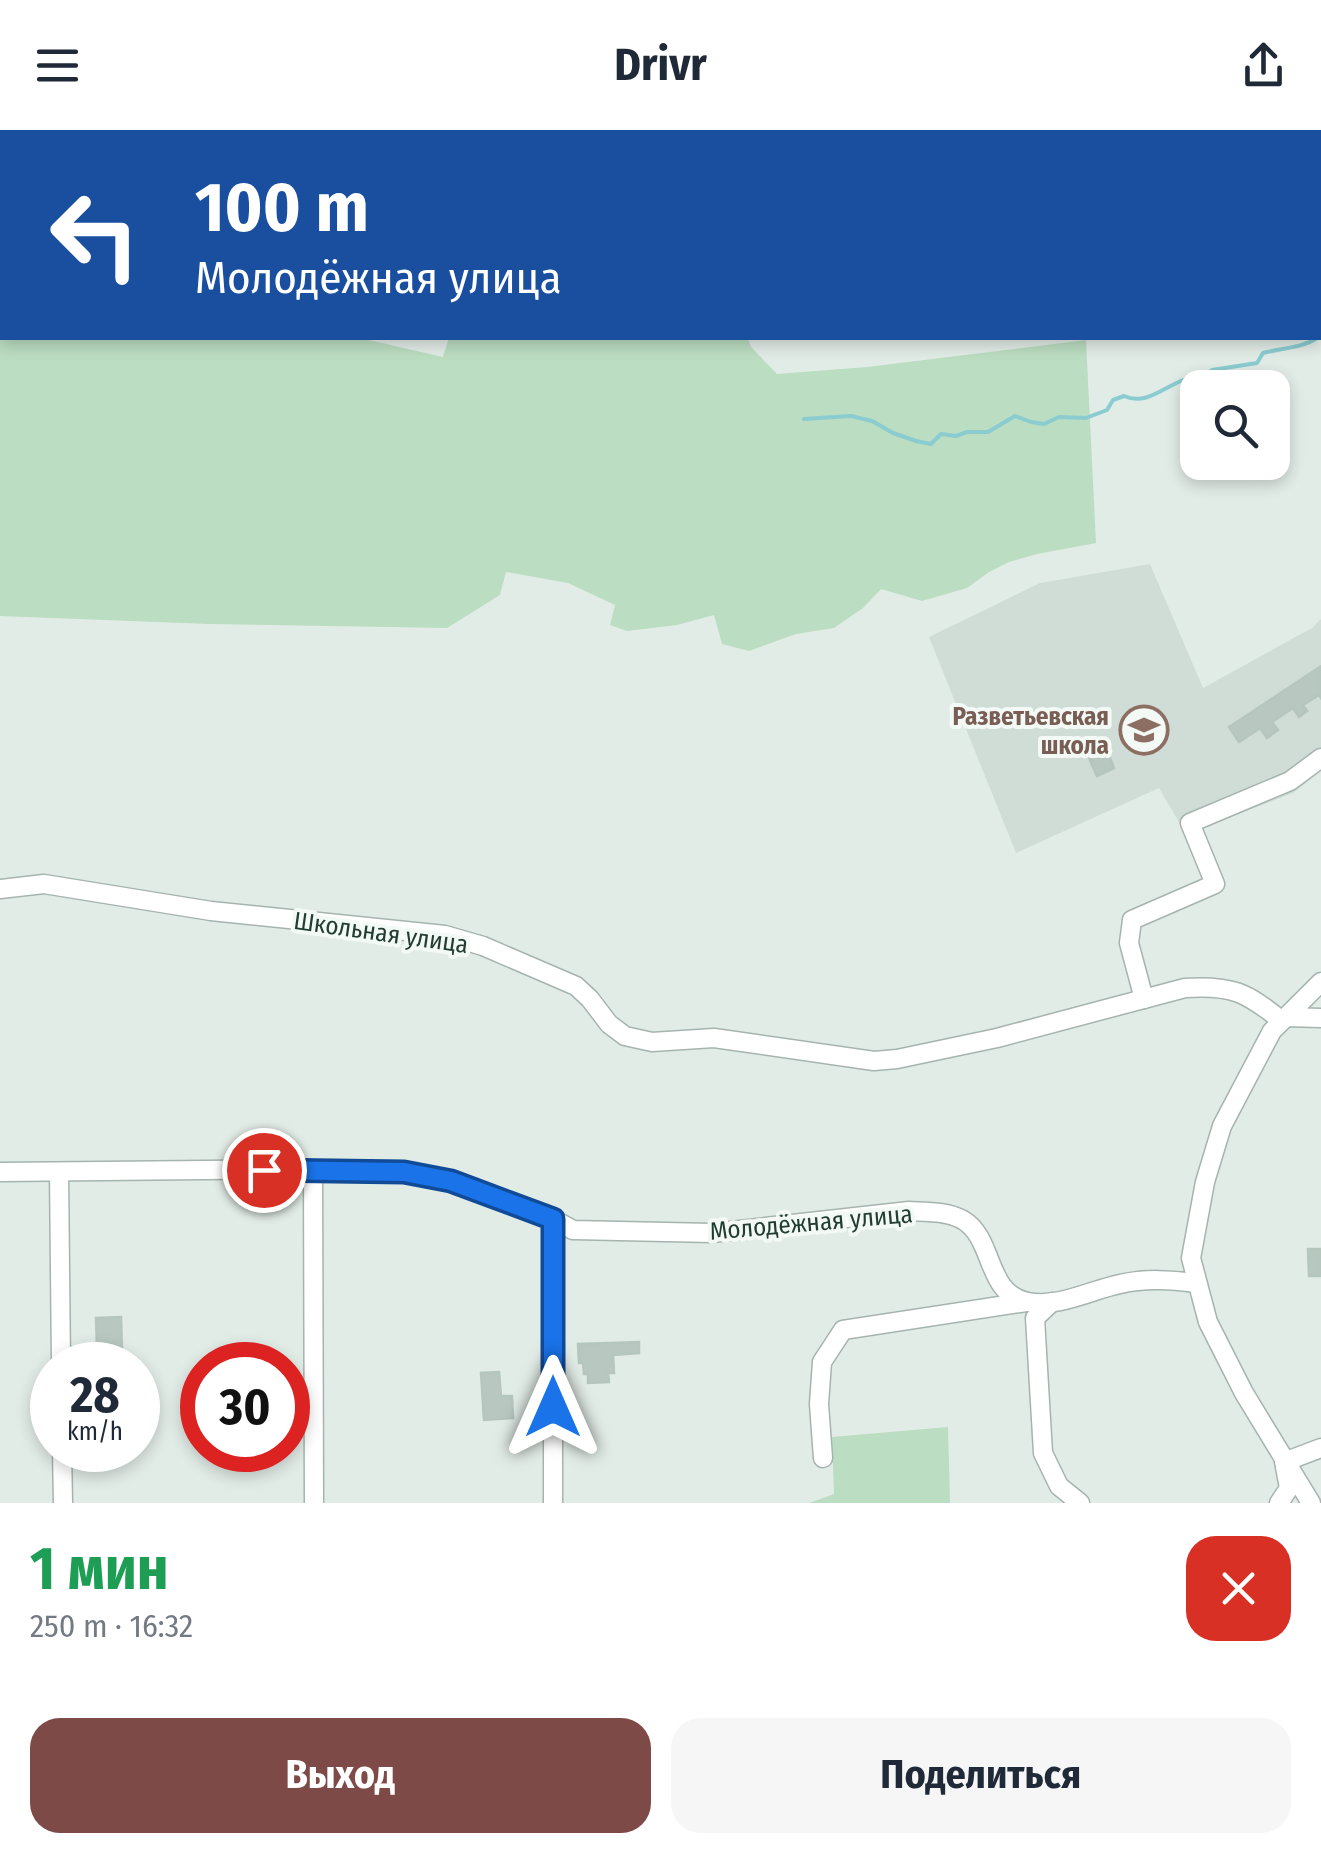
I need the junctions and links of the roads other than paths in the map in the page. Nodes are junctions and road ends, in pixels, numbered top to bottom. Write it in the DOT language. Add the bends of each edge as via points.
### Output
graph roads {
  1 [pos="1321,758"];
  2 [pos="0,889"];
  3 [pos="1321,982"];
  4 [pos="1144,999"];
  5 [pos="1321,1018"];
  6 [pos="1284,1019"];
  7 [pos="313,1170"];
  8 [pos="0,1172"];
  9 [pos="58,1172"];
  10 [pos="553,1219"];
  11 [pos="1198,1283"];
  12 [pos="1028,1302"];
  13 [pos="1052,1302"];
  14 [pos="61,1342"];
  15 [pos="1321,1448"];
  16 [pos="824,1458"];
  17 [pos="1284,1462"];
  18 [pos="62,1472"];
  19 [pos="63,1503"];
  20 [pos="314,1503"];
  21 [pos="554,1503"];
  22 [pos="1080,1503"];
  23 [pos="1279,1503"];
  24 [pos="1310,1503"];
  1 -- 4 [label="street" via="1290,781 1190,823 1214,884 1132,920 1129,943"];
  2 -- 4 [label="street, Школьная улица" via="44,884 445,935 576,986 625,1036 652,1042 714,1038 898,1059"];
  3 -- 6 [label="street"];
  4 -- 6 [label="street, Школьная улица" via="1212,986 1239,991"];
  5 -- 6 [label="street"];
  6 -- 11 [label="street" via="1222,1126 1191,1258"];
  7 -- 9 [label="street, Молодёжная улица"];
  7 -- 10 [label="street, Молодёжная улица" via="404,1172 451,1181"];
  7 -- 20 [label="street"];
  8 -- 9 [label="street, Молодёжная улица"];
  9 -- 14 [label="street"];
  10 -- 12 [label="street, Молодёжная улица" via="573,1230 712,1233 938,1213 976,1232 1008,1294"];
  10 -- 21 [label="street"];
  11 -- 13 [label="street" via="1123,1283"];
  11 -- 17 [label="street" via="1208,1322"];
  12 -- 13 [label="street"];
  12 -- 16 [label="street" via="843,1330 822,1362"];
  13 -- 22 [label="street" via="1034,1318 1043,1453 1059,1486"];
  15 -- 17 [label="street"];
  17 -- 23 [label="street" via="1289,1488"];
  17 -- 24 [label="street"];
  18 -- 19 [label="street"];
}
